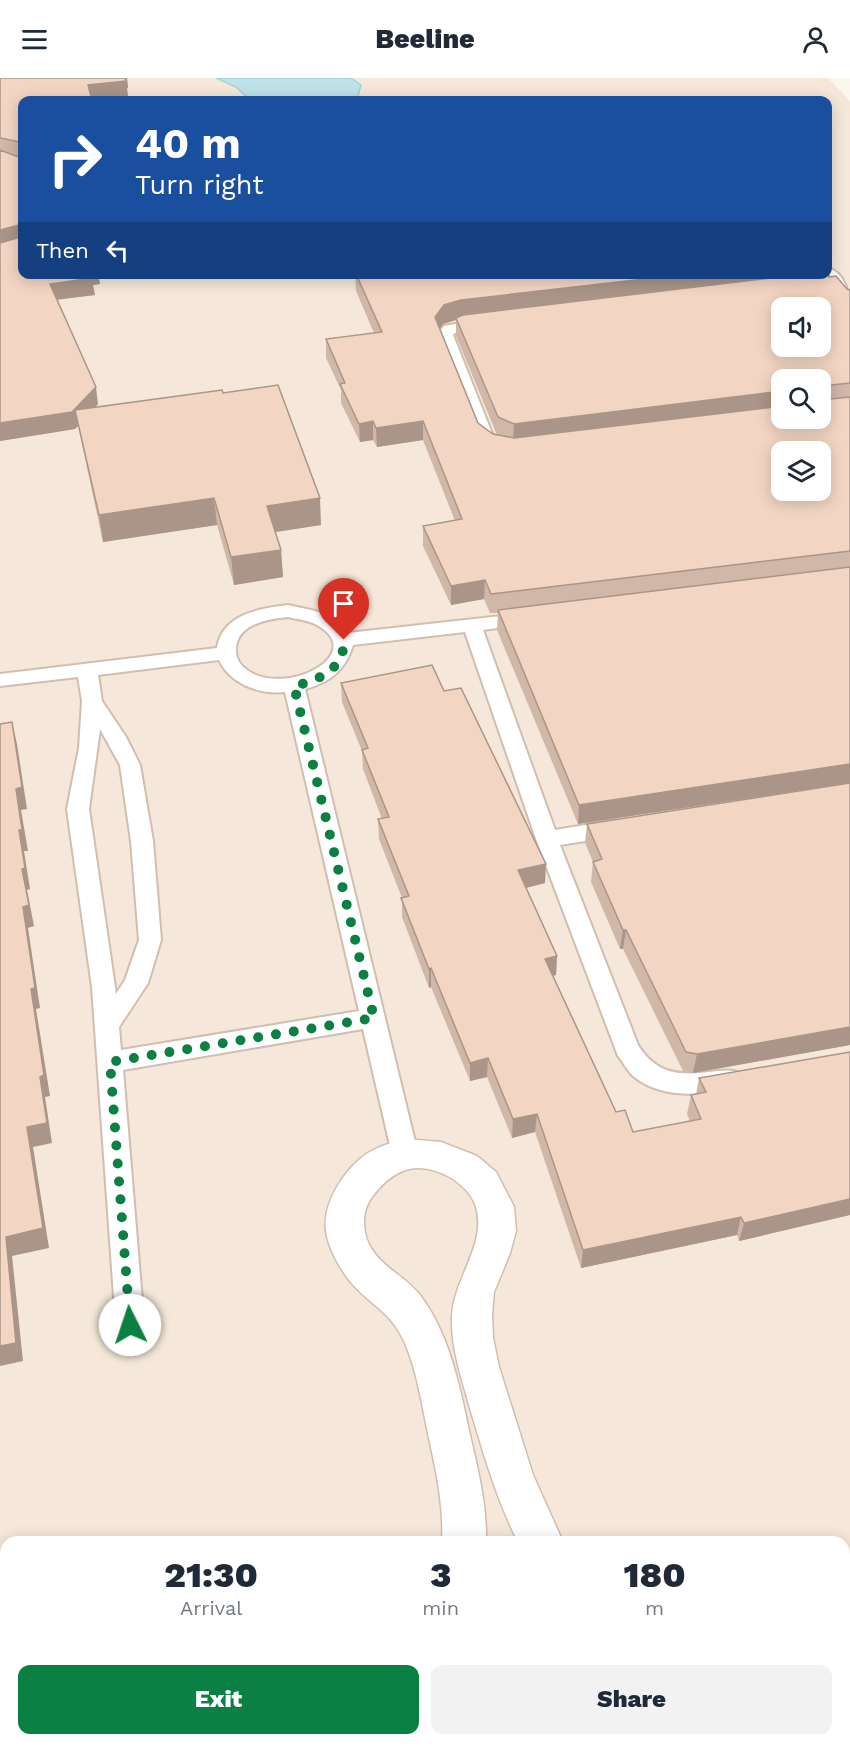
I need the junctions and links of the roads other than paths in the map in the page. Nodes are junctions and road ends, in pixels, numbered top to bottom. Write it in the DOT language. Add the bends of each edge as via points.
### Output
graph roads {
  1 [pos="828,279"];
  2 [pos="832,279"];
  3 [pos="811,285"];
  4 [pos="850,303"];
  5 [pos="496,322"];
  6 [pos="513,450"];
  7 [pos="543,617"];
  8 [pos="472,626"];
  9 [pos="344,640"];
  10 [pos="225,653"];
  11 [pos="87,669"];
  12 [pos="0,680"];
  13 [pos="294,686"];
  14 [pos="92,701"];
  15 [pos="640,825"];
  16 [pos="547,839"];
  17 [pos="374,1018"];
  18 [pos="107,1026"];
  19 [pos="110,1062"];
  20 [pos="749,1075"];
  21 [pos="405,1154"];
  22 [pos="130,1325"];
  23 [pos="464,1536"];
  24 [pos="538,1536"];
  1 -- 3 [label="lane"];
  2 -- 4 [label="lane"];
  5 -- 6 [label="lane" via="461,326 445,335 489,441"];
  7 -- 8 [label="lane"];
  8 -- 9 [label="lane"];
  8 -- 16 [label="lane"];
  9 -- 10 [label="lane" via="337,628 308,613 268,613 237,628"];
  9 -- 13 [label="lane" via="338,664 312,682"];
  10 -- 11 [label="lane"];
  10 -- 13 [label="lane" via="236,672 248,680 277,687"];
  11 -- 12 [label="lane"];
  11 -- 14 [label="lane"];
  13 -- 17 [label="lane"];
  14 -- 18 [label="lane" via="89,748 78,808"];
  14 -- 18 [label="lane" via="130,765 142,841 150,940 136,983"];
  15 -- 16 [label="lane"];
  16 -- 20 [label="lane" via="627,1049 641,1068 667,1082 693,1085"];
  17 -- 19 [label="lane"];
  17 -- 21 [label="lane"];
  18 -- 19 [label="lane"];
  19 -- 22 [label="lane"];
  21 -- 23 [label="street" via="381,1164 359,1184 345,1218 347,1239 368,1274 408,1309 426,1342 462,1494"];
  21 -- 24 [label="street" via="450,1160 471,1173 488,1191 497,1214 496,1240 475,1290 472,1329 479,1369 512,1481"];
}
